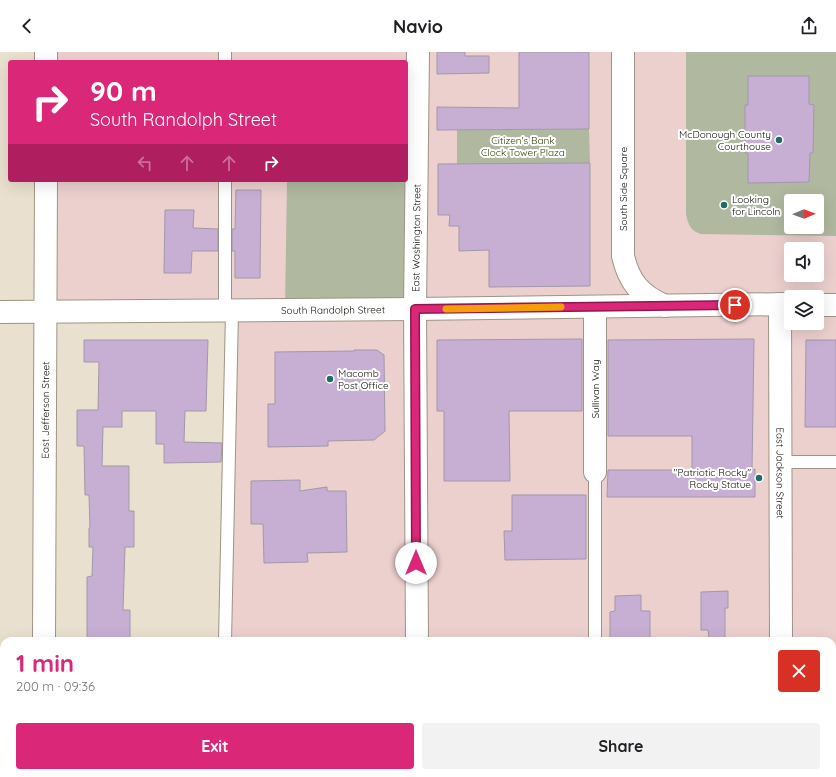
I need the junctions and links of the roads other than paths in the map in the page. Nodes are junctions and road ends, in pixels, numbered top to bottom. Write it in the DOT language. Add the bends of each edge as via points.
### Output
graph roads {
  1 [pos="418,52"];
  2 [pos="623,52"];
  3 [pos="46,182"];
  4 [pos="225,182"];
  5 [pos="784,304"];
  6 [pos="824,305"];
  7 [pos="836,305"];
  8 [pos="665,306"];
  9 [pos="595,307"];
  10 [pos="415,309"];
  11 [pos="229,311"];
  12 [pos="0,312"];
  13 [pos="46,312"];
  14 [pos="785,330"];
  15 [pos="780,462"];
  16 [pos="836,462"];
  17 [pos="595,472"];
  18 [pos="44,637"];
  19 [pos="225,637"];
  20 [pos="417,637"];
  21 [pos="595,637"];
  22 [pos="781,637"];
  1 -- 10 [label="main road, East Washington Street"];
  2 -- 8 [label="main road, South Side Square" via="626,269 632,282 641,292 652,301"];
  3 -- 13 [label="main road, East Jefferson Street"];
  4 -- 11 [label="lane"];
  5 -- 8 [label="main road, South Randolph Street"];
  6 -- 7 [label="main road"];
  8 -- 9 [label="main road, South Randolph Street"];
  9 -- 10 [label="main road, South Randolph Street"];
  9 -- 17 [label="main road, Sullivan Way"];
  10 -- 11 [label="main road, South Randolph Street"];
  10 -- 20 [label="main road, East Washington Street"];
  11 -- 13 [label="main road, South Randolph Street"];
  11 -- 19 [label="lane"];
  12 -- 13 [label="main road, South Randolph Street"];
  13 -- 18 [label="main road, East Jefferson Street"];
  14 -- 15 [label="main road, East Jackson Street"];
  15 -- 16 [label="lane"];
  15 -- 22 [label="main road, East Jackson Street"];
  17 -- 21 [label="lane"];
}
